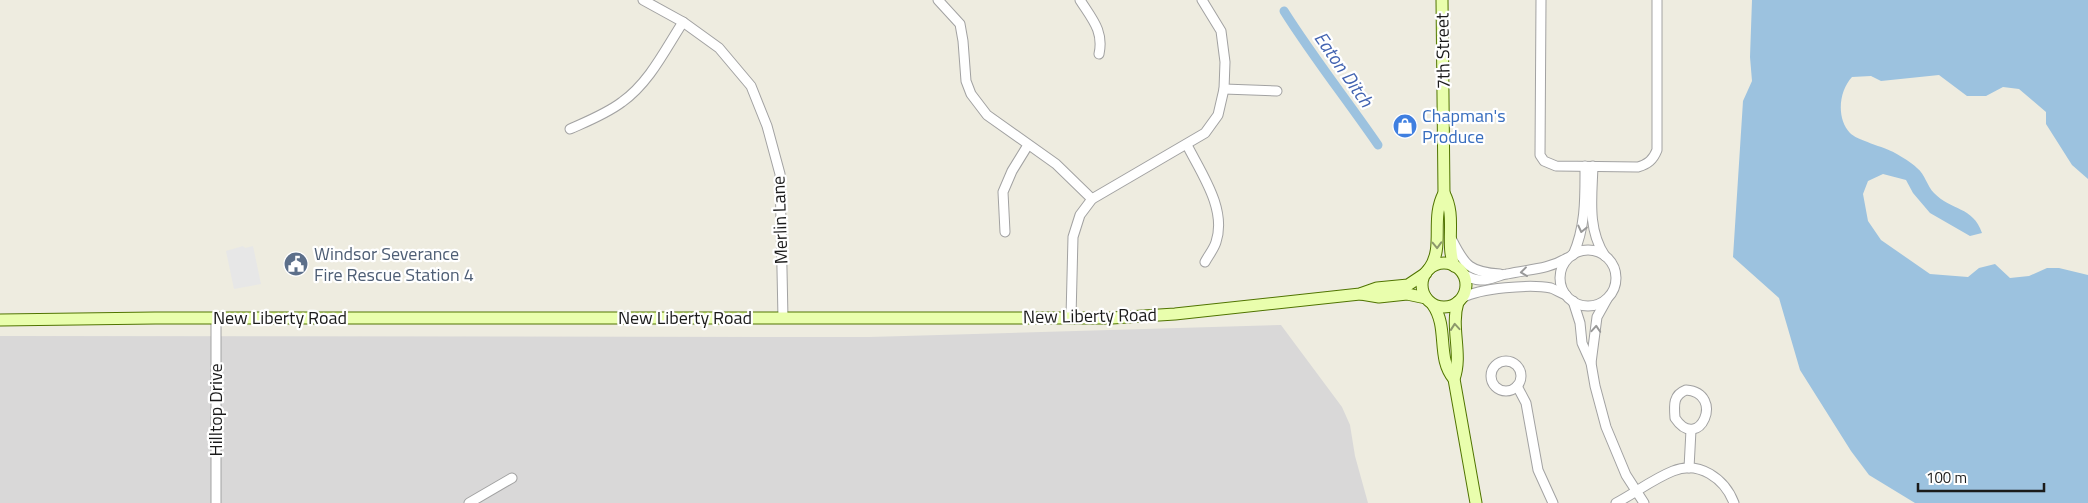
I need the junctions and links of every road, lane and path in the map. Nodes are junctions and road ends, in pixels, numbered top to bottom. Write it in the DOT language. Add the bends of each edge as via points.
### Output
graph roads {
  1 [pos="643,0"];
  2 [pos="938,0"];
  3 [pos="1080,0"];
  4 [pos="1202,0"];
  5 [pos="1442,0"];
  6 [pos="1541,0"];
  7 [pos="1657,0"];
  8 [pos="683,22"];
  9 [pos="1099,54"];
  10 [pos="1224,89"];
  11 [pos="1277,91"];
  12 [pos="570,129"];
  13 [pos="1028,145"];
  14 [pos="1187,145"];
  15 [pos="1589,166"];
  16 [pos="1444,193"];
  17 [pos="1092,199"];
  18 [pos="1004,232"];
  19 [pos="1450,236"];
  20 [pos="1571,256"];
  21 [pos="1605,256"];
  22 [pos="1205,262"];
  23 [pos="1458,270"];
  24 [pos="1428,271"];
  25 [pos="1505,274"];
  26 [pos="1360,294"];
  27 [pos="1570,298"];
  28 [pos="1608,298"];
  29 [pos="1460,300"];
  30 [pos="1429,301"];
  31 [pos="1071,317"];
  32 [pos="3,318"];
  33 [pos="216,318"];
  34 [pos="783,318"];
  35 [pos="1591,363"];
  36 [pos="1454,379"];
  37 [pos="1517,386"];
  38 [pos="1691,430"];
  39 [pos="1689,468"];
  40 [pos="512,478"];
  41 [pos="1636,492"];
  42 [pos="216,503"];
  43 [pos="469,503"];
  44 [pos="1476,503"];
  45 [pos="1552,503"];
  46 [pos="1616,503"];
  47 [pos="1644,503"];
  48 [pos="1734,503"];
  1 -- 8 [label="street, Merlin Lane"];
  2 -- 13 [label="street" via="960,24 966,81 971,94 987,115"];
  3 -- 9 [label="street" via="1098,29 1102,42"];
  4 -- 10 [label="street" via="1221,30"];
  5 -- 16 [label="street, 7th Street"];
  6 -- 15 [label="street" via="1540,155 1549,164"];
  7 -- 15 [label="street" via="1657,150 1654,158 1638,167"];
  8 -- 12 [label="street" via="635,91 612,109"];
  8 -- 34 [label="street, Merlin Lane" via="719,48 751,86 767,126 780,174"];
  10 -- 11 [label="street"];
  10 -- 14 [label="street" via="1218,115 1205,134"];
  13 -- 17 [label="street" via="1056,164"];
  13 -- 18 [label="street" via="1003,192"];
  14 -- 17 [label="street"];
  14 -- 22 [label="street" via="1211,192 1220,218 1216,242"];
  15 -- 20 [label="street, one-way" via="1582,232"];
  15 -- 21 [label="street" via="1594,232"];
  16 -- 19 [label="street, 7th Street" via="1450,205"];
  16 -- 24 [label="street, 7th Street, one-way" via="1438,204 1437,256"];
  17 -- 31 [label="street" via="1080,215 1073,237"];
  19 -- 23 [label="street, 7th Street" via="1450,254"];
  19 -- 25 [label="street" via="1464,263 1471,269"];
  20 -- 21 [label="street" via="1593,250"];
  20 -- 25 [label="street, one-way" via="1540,270"];
  20 -- 27 [label="street" via="1561,271 1560,280"];
  21 -- 28 [label="street" via="1614,266 1616,280"];
  23 -- 24 [label="street" via="1439,264"];
  23 -- 25 [label="street" via="1480,280"];
  23 -- 29 [label="street" via="1466,288"];
  24 -- 26 [label="street, New Liberty Road" via="1408,285 1378,288"];
  24 -- 30 [label="street" via="1422,288"];
  26 -- 30 [label="street, New Liberty Road" via="1379,297 1407,294"];
  26 -- 31 [label="street, New Liberty Road" via="1144,317"];
  27 -- 28 [label="street" via="1582,305 1600,303"];
  27 -- 29 [label="street" via="1553,288 1528,286 1481,291"];
  27 -- 35 [label="street"];
  35 -- 28 [label="street, one-way" via="1597,317"];
  29 -- 30 [label="street" via="1449,307"];
  36 -- 29 [label="street, one-way" via="1457,370 1454,316"];
  30 -- 36 [label="street" via="1442,323 1447,370"];
  31 -- 34 [label="street, New Liberty Road"];
  32 -- 33 [label="street, New Liberty Road"];
  33 -- 34 [label="street, New Liberty Road"];
  33 -- 42 [label="street, Hilltop Drive"];
  35 -- 41 [label="street" via="1606,427"];
  36 -- 44 [label="street"];
  37 -- 45 [label="street" via="1526,403 1538,470"];
  38 -- 38 [label="street" via="1704,422 1706,400 1694,390 1686,390 1676,398 1675,418 1684,428"];
  38 -- 39 [label="street"];
  39 -- 41 [label="street" via="1674,470"];
  39 -- 48 [label="street" via="1707,471 1720,480"];
  40 -- 43 [label="street"];
  41 -- 46 [label="street"];
  41 -- 47 [label="street"];
}
